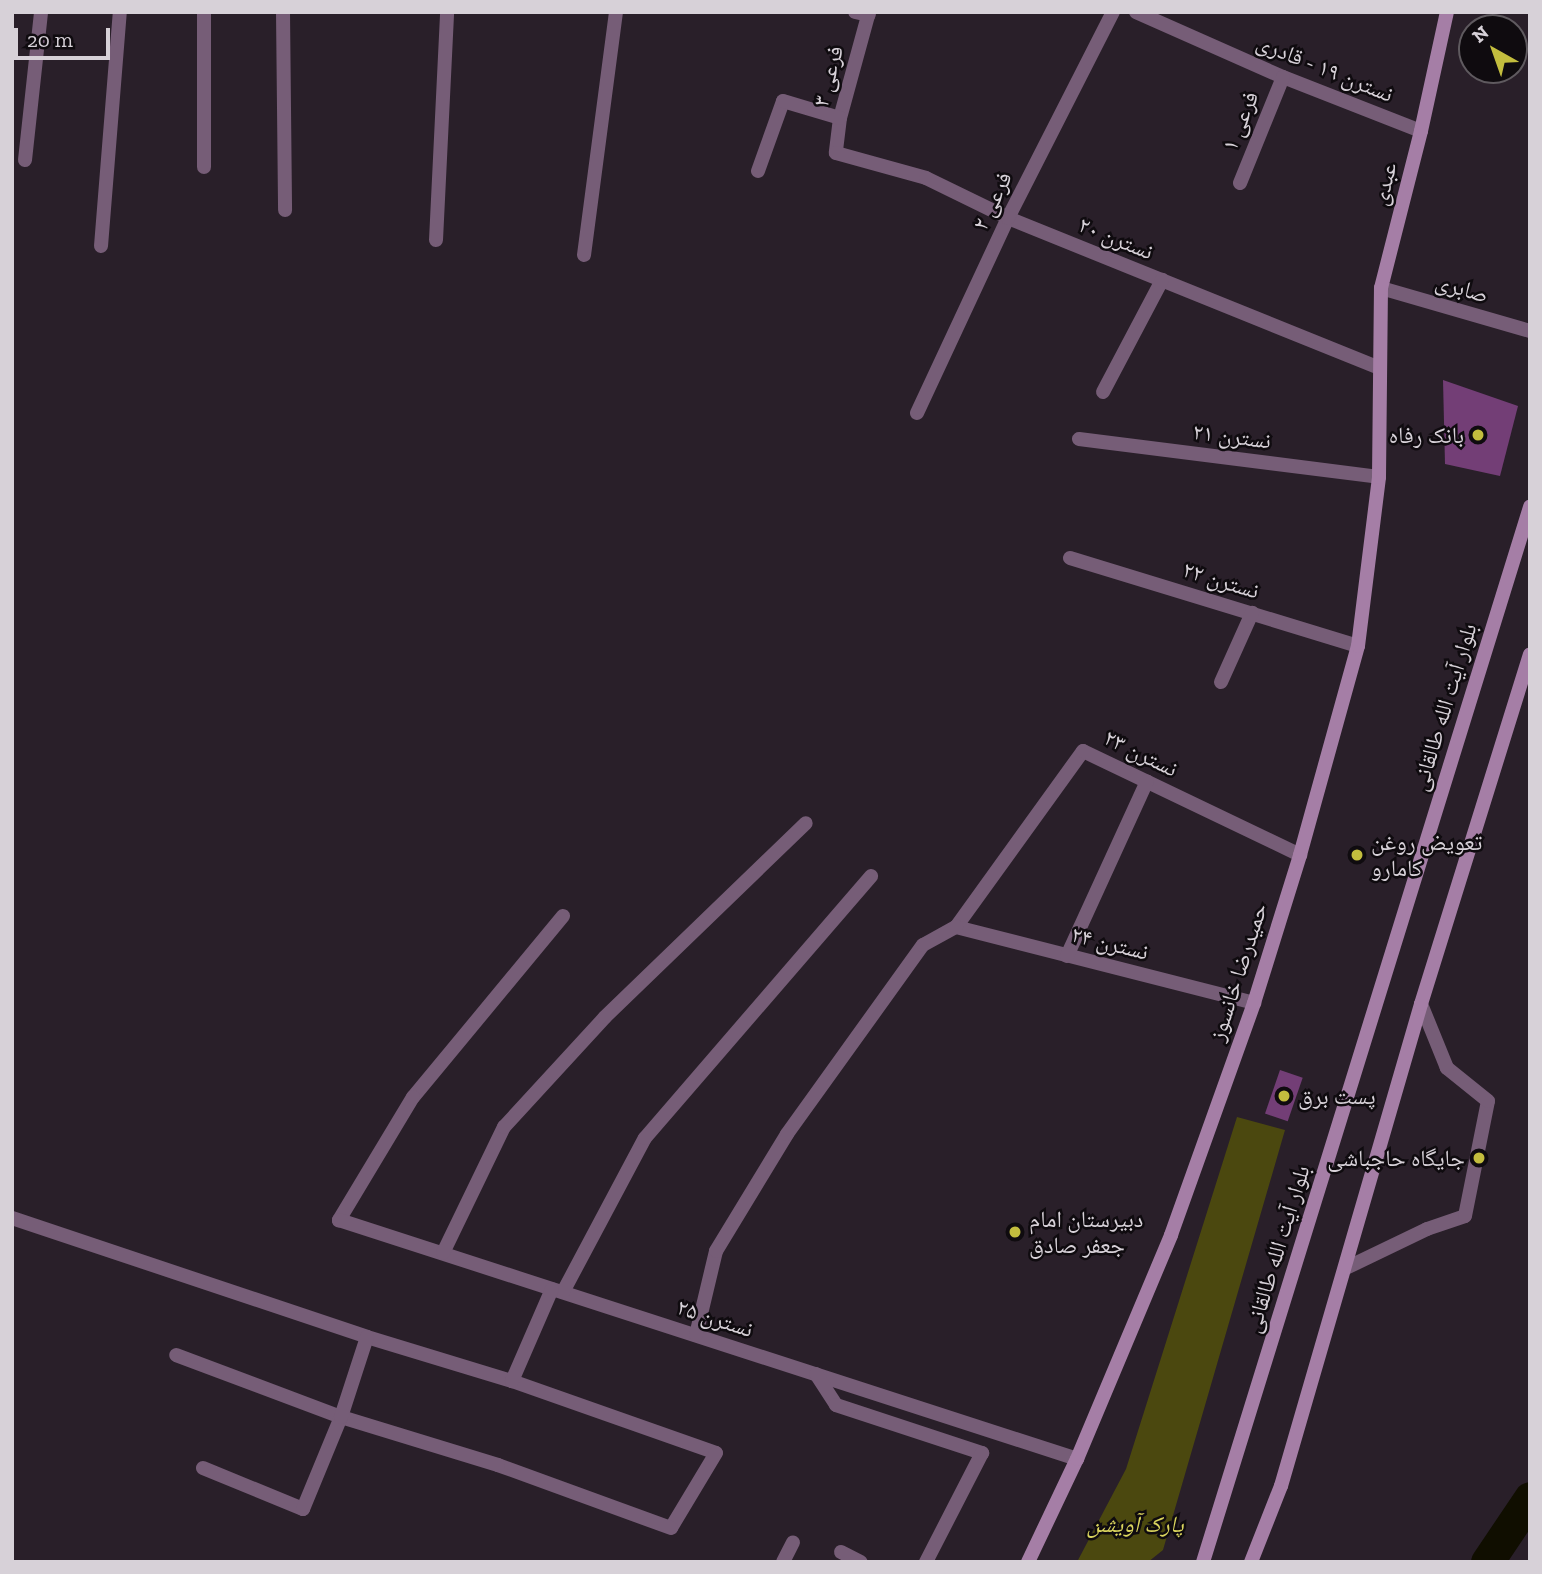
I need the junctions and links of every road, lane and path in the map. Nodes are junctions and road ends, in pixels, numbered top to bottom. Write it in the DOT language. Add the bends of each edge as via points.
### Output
graph roads {
  1 [pos="41,12"];
  2 [pos="120,12"];
  3 [pos="204,12"];
  4 [pos="284,12"];
  5 [pos="447,12"];
  6 [pos="609,12"];
  7 [pos="616,12"];
  8 [pos="1113,12"];
  9 [pos="1136,12"];
  10 [pos="1447,12"];
  11 [pos="864,13"];
  12 [pos="1283,77"];
  13 [pos="840,118"];
  14 [pos="1422,131"];
  15 [pos="836,153"];
  16 [pos="25,160"];
  17 [pos="204,167"];
  18 [pos="758,171"];
  19 [pos="1240,183"];
  20 [pos="285,210"];
  21 [pos="1008,218"];
  22 [pos="436,240"];
  23 [pos="101,246"];
  24 [pos="584,255"];
  25 [pos="1162,280"];
  26 [pos="1381,288"];
  27 [pos="1530,331"];
  28 [pos="1379,368"];
  29 [pos="1103,392"];
  30 [pos="917,413"];
  31 [pos="1079,439"];
  32 [pos="1379,477"];
  33 [pos="1530,507"];
  34 [pos="1070,558"];
  35 [pos="1252,613"];
  36 [pos="1358,646"];
  37 [pos="1530,655"];
  38 [pos="1221,682"];
  39 [pos="1147,781"];
  40 [pos="806,823"];
  41 [pos="1300,855"];
  42 [pos="871,876"];
  43 [pos="563,916"];
  44 [pos="956,927"];
  45 [pos="1067,956"];
  46 [pos="1254,1003"];
  47 [pos="1421,1004"];
  48 [pos="12,1218"];
  49 [pos="443,1253"];
  50 [pos="1346,1268"];
  51 [pos="558,1291"];
  52 [pos="696,1335"];
  53 [pos="367,1338"];
  54 [pos="176,1355"];
  55 [pos="816,1374"];
  56 [pos="512,1381"];
  57 [pos="341,1417"];
  58 [pos="1077,1459"];
  59 [pos="203,1468"];
  60 [pos="793,1542"];
  61 [pos="841,1552"];
  62 [pos="783,1562"];
  63 [pos="861,1562"];
  64 [pos="926,1562"];
  65 [pos="1028,1562"];
  66 [pos="1203,1562"];
  67 [pos="1251,1562"];
  1 -- 16 [label="street"];
  2 -- 23 [label="street"];
  3 -- 17 [label="street"];
  4 -- 20 [label="street"];
  5 -- 22 [label="street"];
  6 -- 7 [label="street"];
  7 -- 24 [label="street"];
  8 -- 21 [label="street, فرعی ۲"];
  9 -- 12 [label="street, نسترن ۱۹ - قادری"];
  10 -- 14 [label="main road, عبدی"];
  11 -- 13 [label="street, فرعی ۳"];
  12 -- 14 [label="street, نسترن ۱۹ - قادری"];
  12 -- 19 [label="street, فرعی ۱"];
  13 -- 15 [label="street, فرعی ۳"];
  13 -- 18 [label="street" via="783,102"];
  14 -- 26 [label="main road, عبدی"];
  15 -- 21 [label="street, نسترن ۲۰" via="926,178"];
  21 -- 25 [label="street, نسترن ۲۰"];
  21 -- 30 [label="street, فرعی ۲"];
  25 -- 28 [label="street, نسترن ۲۰"];
  25 -- 29 [label="street"];
  26 -- 27 [label="street, صابری"];
  26 -- 28 [label="main road, عبدی"];
  28 -- 32 [label="main road, حمیدرضا خانسوز"];
  31 -- 32 [label="street, نسترن ۲۱"];
  32 -- 36 [label="main road, حمیدرضا خانسوز"];
  33 -- 66 [label="main road, بلوار آیت الله طالقانی"];
  34 -- 35 [label="street, نسترن ۲۲"];
  35 -- 36 [label="street, نسترن ۲۲"];
  35 -- 38 [label="street"];
  36 -- 41 [label="main road, حمیدرضا خانسوز"];
  37 -- 47 [label="main road"];
  39 -- 41 [label="street, نسترن ۲۳"];
  39 -- 44 [label="street, نسترن ۲۳" via="1083,751"];
  39 -- 45 [label="street"];
  40 -- 49 [label="street" via="605,1017 504,1127"];
  41 -- 46 [label="main road, حمیدرضا خانسوز"];
  42 -- 51 [label="street" via="645,1138"];
  43 -- 49 [label="street, نسترن ۲۵" via="413,1097 339,1220"];
  44 -- 45 [label="street, نسترن ۲۴"];
  44 -- 52 [label="street" via="923,946 788,1134 716,1251"];
  45 -- 46 [label="street, نسترن ۲۴"];
  46 -- 58 [label="main road, حمیدرضا خانسوز" via="1171,1235"];
  47 -- 50 [label="main road"];
  47 -- 50 [label="street" via="1447,1068 1488,1101 1465,1216 1389,1245"];
  48 -- 53 [label="street"];
  49 -- 51 [label="street, نسترن ۲۵"];
  50 -- 67 [label="main road" via="1281,1486"];
  51 -- 52 [label="street, نسترن ۲۵"];
  51 -- 56 [label="street"];
  52 -- 55 [label="street, نسترن ۲۵"];
  53 -- 56 [label="street"];
  53 -- 57 [label="street"];
  54 -- 57 [label="street"];
  55 -- 58 [label="street, نسترن ۲۵"];
  55 -- 64 [label="street" via="836,1405 982,1453"];
  56 -- 57 [label="street" via="716,1452 671,1528 498,1465"];
  57 -- 59 [label="street" via="303,1510"];
  58 -- 65 [label="main road, حمیدرضا خانسوز"];
  60 -- 62 [label="street"];
  61 -- 63 [label="street"];
}
